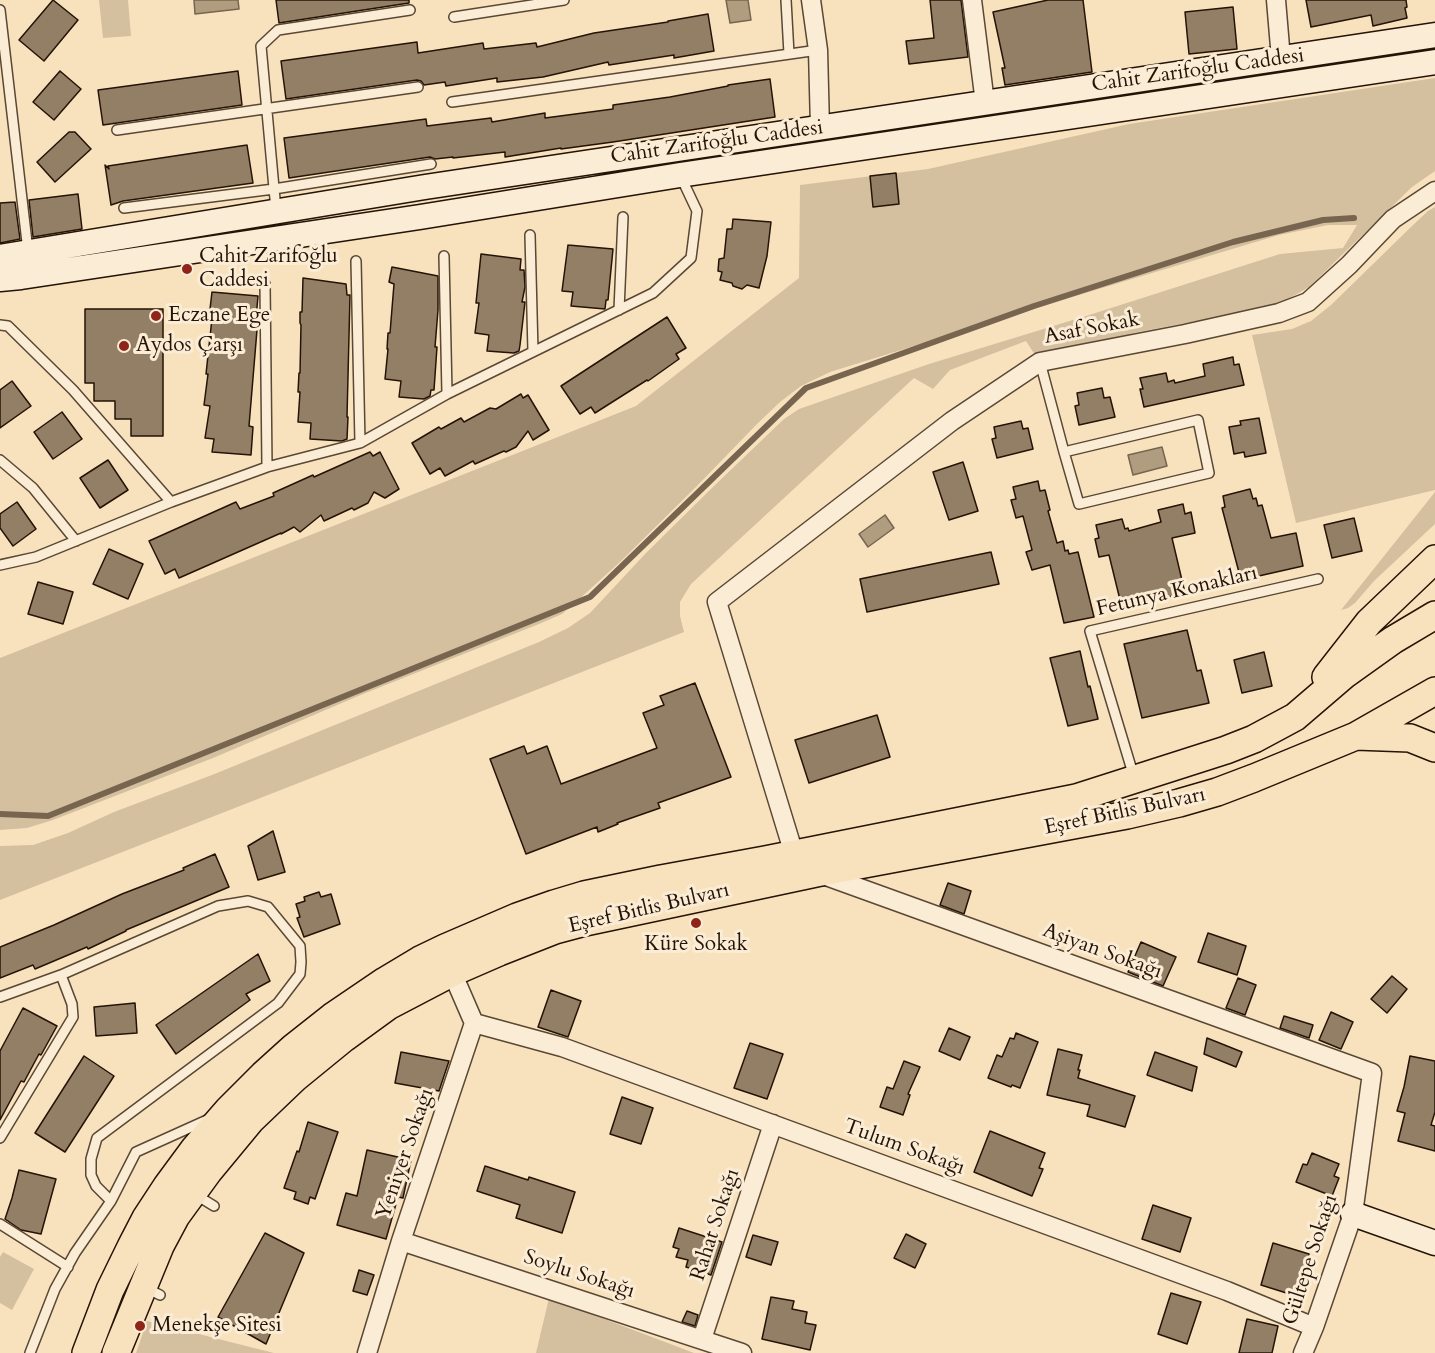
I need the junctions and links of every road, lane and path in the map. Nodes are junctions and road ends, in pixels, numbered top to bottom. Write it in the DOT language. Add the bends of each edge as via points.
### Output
graph roads {
  1 [pos="564,0"];
  2 [pos="786,0"];
  3 [pos="811,0"];
  4 [pos="972,0"];
  5 [pos="1276,0"];
  6 [pos="0,10"];
  7 [pos="411,10"];
  8 [pos="454,17"];
  9 [pos="1435,35"];
  10 [pos="818,50"];
  11 [pos="789,54"];
  12 [pos="1281,59"];
  13 [pos="1435,62"];
  14 [pos="1283,84"];
  15 [pos="418,87"];
  16 [pos="452,102"];
  17 [pos="985,103"];
  18 [pos="266,108"];
  19 [pos="820,128"];
  20 [pos="988,129"];
  21 [pos="117,130"];
  22 [pos="822,154"];
  23 [pos="679,162"];
  24 [pos="431,164"];
  25 [pos="1435,191"];
  26 [pos="275,200"];
  27 [pos="124,208"];
  28 [pos="623,218"];
  29 [pos="530,235"];
  30 [pos="28,254"];
  31 [pos="444,256"];
  32 [pos="0,257"];
  33 [pos="356,261"];
  34 [pos="0,279"];
  35 [pos="265,284"];
  36 [pos="619,310"];
  37 [pos="0,325"];
  38 [pos="533,352"];
  39 [pos="1040,362"];
  40 [pos="447,394"];
  41 [pos="360,443"];
  42 [pos="1064,452"];
  43 [pos="0,460"];
  44 [pos="267,467"];
  45 [pos="171,502"];
  46 [pos="76,541"];
  47 [pos="1435,559"];
  48 [pos="0,565"];
  49 [pos="1318,579"];
  50 [pos="1435,615"];
  51 [pos="1435,692"];
  52 [pos="1295,717"];
  53 [pos="1356,736"];
  54 [pos="1435,748"];
  55 [pos="1135,779"];
  56 [pos="794,854"];
  57 [pos="816,873"];
  58 [pos="447,961"];
  59 [pos="61,975"];
  60 [pos="0,997"];
  61 [pos="474,1023"];
  62 [pos="1372,1074"];
  63 [pos="228,1110"];
  64 [pos="773,1124"];
  65 [pos="0,1138"];
  66 [pos="111,1201"];
  67 [pos="1353,1214"];
  68 [pos="0,1224"];
  69 [pos="401,1241"];
  70 [pos="1435,1243"];
  71 [pos="68,1267"];
  72 [pos="1314,1327"];
  73 [pos="702,1339"];
  74 [pos="30,1353"];
  75 [pos="86,1353"];
  76 [pos="116,1353"];
  77 [pos="367,1353"];
  78 [pos="742,1353"];
  79 [pos="1303,1353"];
  1 -- 8 [label="lane"];
  2 -- 11 [label="lane"];
  3 -- 10 [label="street"];
  4 -- 17 [label="street"];
  5 -- 12 [label="street"];
  6 -- 30 [label="lane"];
  7 -- 18 [label="lane" via="278,30 261,46"];
  9 -- 12 [label="main road, Cahit Zarifoğlu Caddesi"];
  10 -- 11 [label="lane"];
  10 -- 19 [label="street"];
  11 -- 16 [label="lane"];
  12 -- 14 [label="main road"];
  12 -- 17 [label="main road, Cahit Zarifoğlu Caddesi"];
  13 -- 14 [label="main road, Cahit Zarifoğlu Caddesi"];
  14 -- 20 [label="main road, Cahit Zarifoğlu Caddesi"];
  15 -- 18 [label="lane"];
  17 -- 19 [label="main road, Cahit Zarifoğlu Caddesi"];
  17 -- 20 [label="main road"];
  18 -- 21 [label="lane"];
  18 -- 26 [label="lane"];
  19 -- 22 [label="main road"];
  19 -- 23 [label="main road, Cahit Zarifoğlu Caddesi"];
  20 -- 22 [label="main road, Cahit Zarifoğlu Caddesi"];
  22 -- 23 [label="main road, Cahit Zarifoğlu Caddesi"];
  23 -- 26 [label="main road, Cahit Zarifoğlu Caddesi"];
  23 -- 34 [label="main road, Cahit Zarifoğlu Caddesi" via="397,220"];
  23 -- 36 [label="lane" via="697,211 691,258 652,293"];
  24 -- 26 [label="lane"];
  25 -- 39 [label="street, Asaf Sokak" via="1393,219 1308,302 1279,313"];
  26 -- 27 [label="lane"];
  26 -- 30 [label="main road, Cahit Zarifoğlu Caddesi"];
  28 -- 36 [label="lane"];
  29 -- 38 [label="lane"];
  30 -- 32 [label="main road, Cahit Zarifoğlu Caddesi"];
  31 -- 40 [label="lane"];
  33 -- 41 [label="lane"];
  35 -- 44 [label="lane"];
  36 -- 38 [label="lane"];
  37 -- 45 [label="lane" via="8,326 73,390"];
  38 -- 40 [label="lane"];
  39 -- 42 [label="lane"];
  39 -- 56 [label="street, Asaf Sokak" via="952,420 717,602"];
  40 -- 41 [label="lane"];
  41 -- 44 [label="lane"];
  42 -- 42 [label="lane" via="1079,504 1209,473 1198,420"];
  43 -- 46 [label="lane" via="33,488"];
  44 -- 45 [label="lane"];
  45 -- 46 [label="lane"];
  46 -- 48 [label="lane" via="36,557"];
  47 -- 52 [label="main road" via="1369,622"];
  49 -- 55 [label="lane, Fetunya Konakları" via="1090,631"];
  50 -- 52 [label="main road" via="1352,669"];
  51 -- 53 [label="main road, Eşref Bitlis Bulvarı"];
  52 -- 55 [label="main road, Eşref Bitlis Bulvarı" via="1254,739"];
  53 -- 54 [label="main road" via="1410,738"];
  53 -- 57 [label="main road, Eşref Bitlis Bulvarı" via="1236,785 1179,803"];
  55 -- 56 [label="main road, Eşref Bitlis Bulvarı" via="1077,798"];
  56 -- 58 [label="main road, Eşref Bitlis Bulvarı" via="554,904 517,917"];
  57 -- 58 [label="main road, Eşref Bitlis Bulvarı" via="585,922 510,947"];
  57 -- 62 [label="street, Aşiyan Sokağı"];
  58 -- 61 [label="street"];
  58 -- 63 [label="main road, Eşref Bitlis Bulvarı" via="385,981 332,1017"];
  58 -- 76 [label="main road, Eşref Bitlis Bulvarı" via="344,1038 251,1120 208,1172 203,1199 176,1216 160,1246 151,1291"];
  59 -- 60 [label="lane"];
  59 -- 65 [label="lane" via="73,1017"];
  59 -- 66 [label="lane" via="218,906 248,901 268,908 300,946 300,974 278,1003 97,1138 91,1175"];
  61 -- 64 [label="street, Tulum Sokağı" via="562,1047"];
  61 -- 69 [label="street, Yeniyer Sokağı"];
  62 -- 67 [label="street, Gültepe Sokağı"];
  63 -- 66 [label="lane" via="136,1152"];
  63 -- 75 [label="main road, Eşref Bitlis Bulvarı" via="195,1148 146,1218 110,1290"];
  64 -- 72 [label="street, Tulum Sokağı" via="1227,1291"];
  64 -- 73 [label="street, Rahat Sokağı"];
  66 -- 71 [label="lane"];
  67 -- 70 [label="main road"];
  67 -- 72 [label="street, Gültepe Sokağı"];
  68 -- 71 [label="lane"];
  69 -- 73 [label="street, Soylu Sokağı"];
  69 -- 77 [label="street, Yeniyer Sokağı"];
  71 -- 74 [label="lane"];
  72 -- 79 [label="street, Gültepe Sokağı"];
  73 -- 78 [label="street, Soylu Sokağı"];
}
